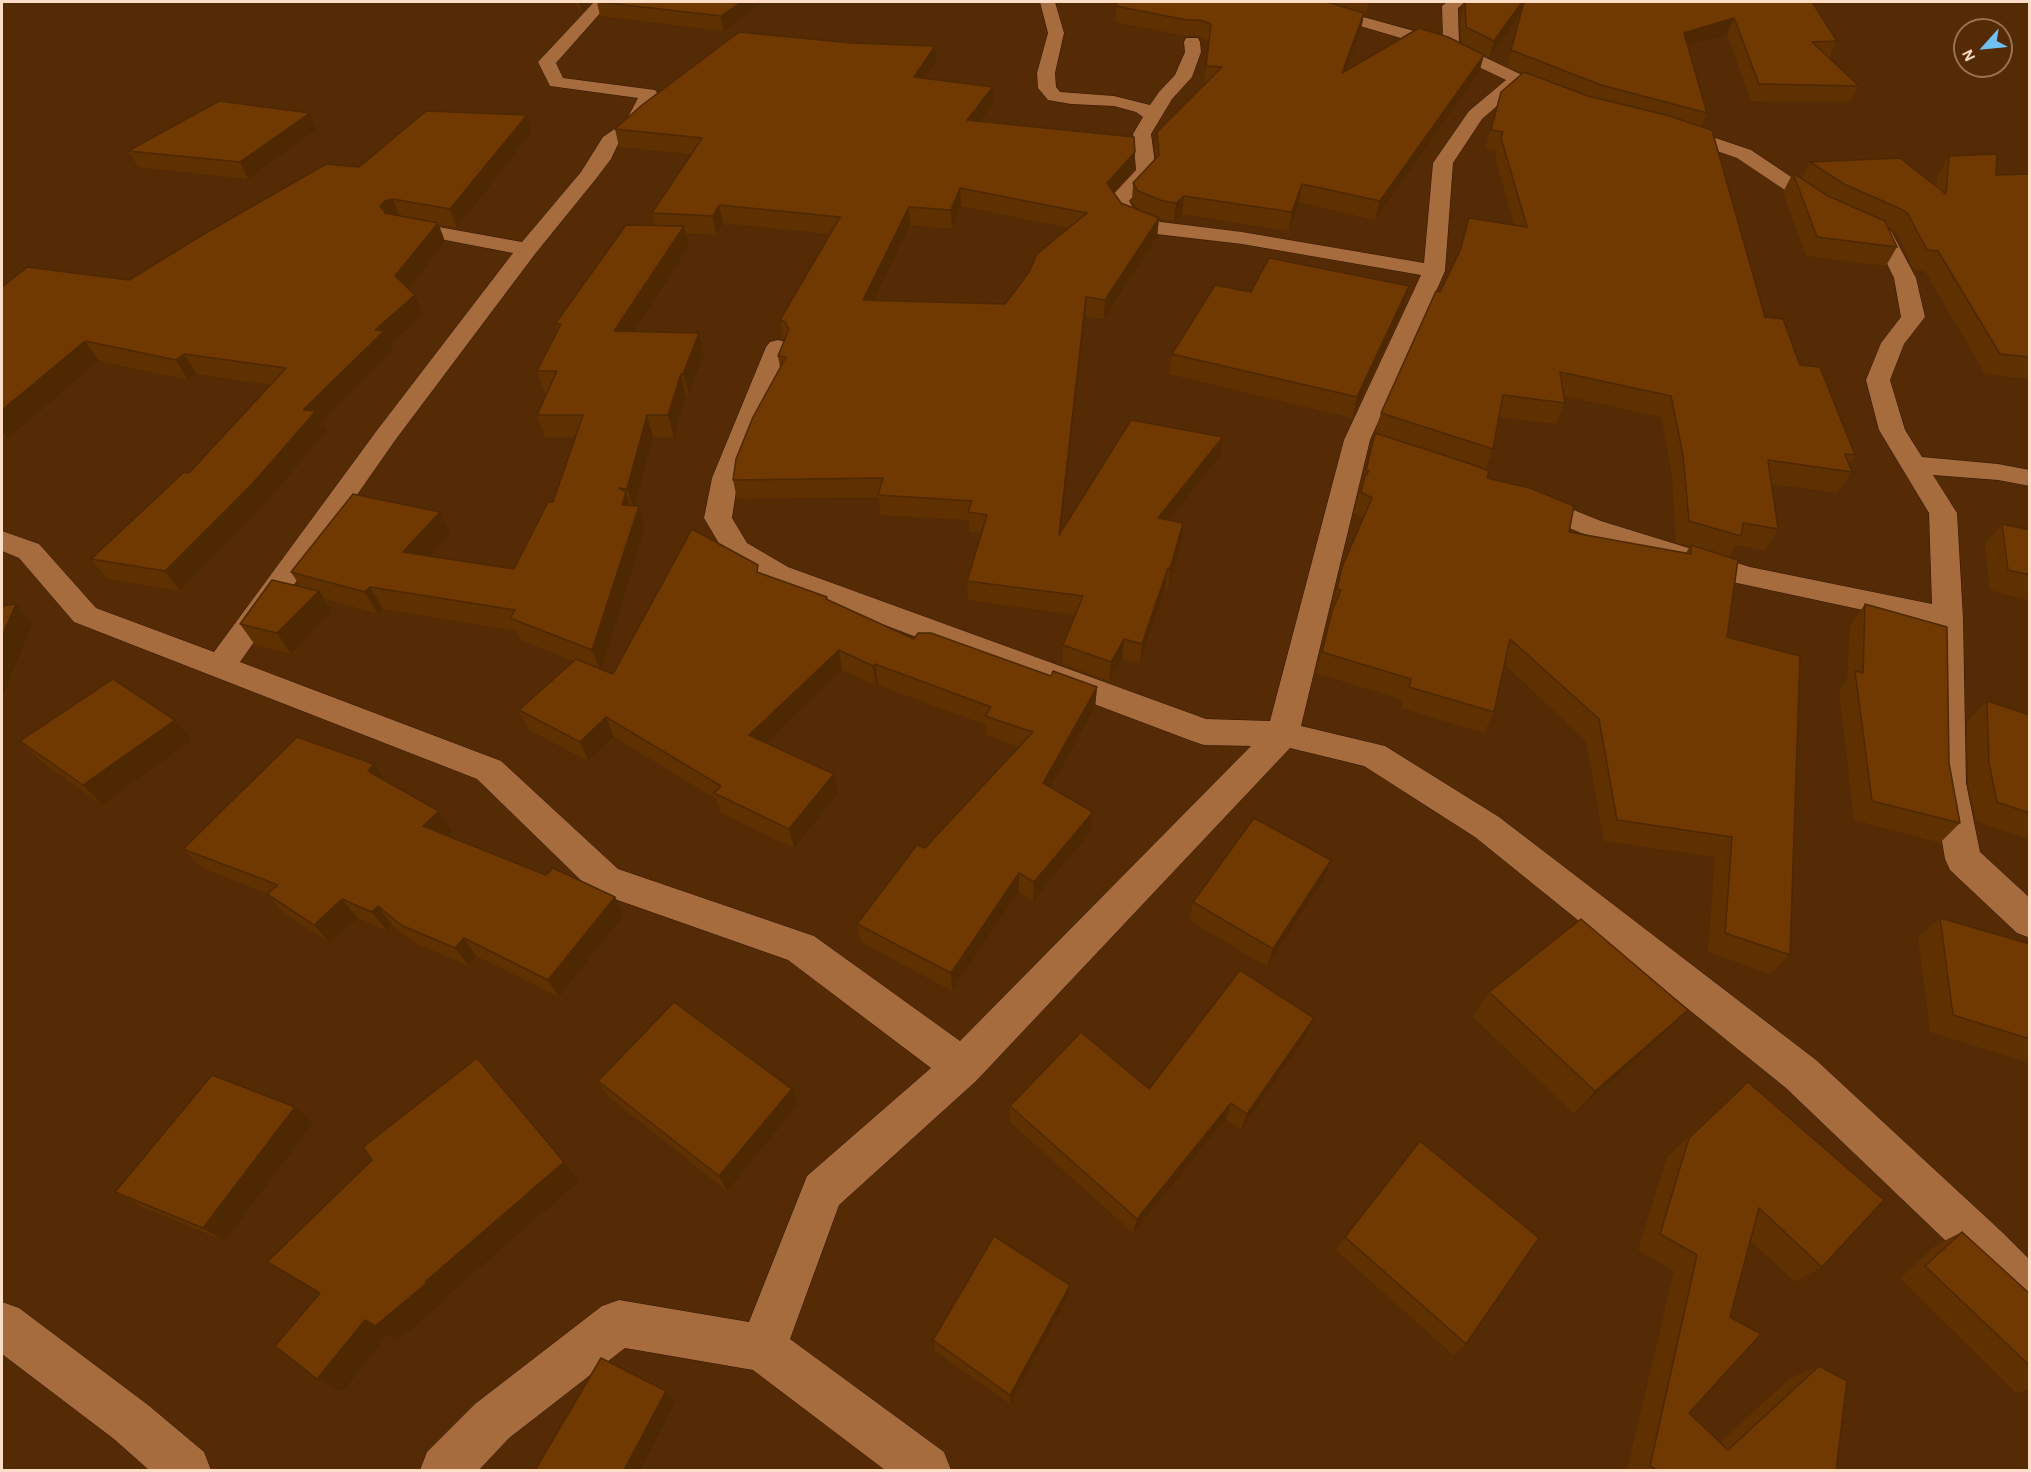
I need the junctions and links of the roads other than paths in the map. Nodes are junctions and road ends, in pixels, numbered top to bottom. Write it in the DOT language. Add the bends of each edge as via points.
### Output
graph roads {
  1 [pos="602,2"];
  2 [pos="1048,2"];
  3 [pos="1306,2"];
  4 [pos="1458,2"];
  5 [pos="1192,42"];
  6 [pos="1451,47"];
  7 [pos="1516,81"];
  8 [pos="1557,96"];
  9 [pos="1153,116"];
  10 [pos="1655,125"];
  11 [pos="400,226"];
  12 [pos="527,249"];
  13 [pos="1434,271"];
  14 [pos="778,347"];
  15 [pos="1914,465"];
  16 [pos="2030,478"];
  17 [pos="1506,491"];
  18 [pos="2,540"];
  19 [pos="1948,618"];
  20 [pos="219,668"];
  21 [pos="1283,734"];
  22 [pos="2030,922"];
  23 [pos="962,1067"];
  24 [pos="2030,1294"];
  25 [pos="2,1325"];
  26 [pos="763,1348"];
  27 [pos="186,1470"];
  28 [pos="445,1470"];
  29 [pos="926,1470"];
  1 -- 12 [label="street" via="547,63 556,82 649,94 633,124 610,141 588,176"];
  2 -- 9 [label="street" via="1056,33 1046,73 1047,88 1054,96 1114,101 1142,108"];
  3 -- 6 [label="street"];
  4 -- 6 [label="street" via="1450,6"];
  5 -- 9 [label="street" via="1193,52 1183,77"];
  6 -- 7 [label="street"];
  7 -- 8 [label="street"];
  7 -- 13 [label="street" via="1475,115 1443,163"];
  9 -- 13 [label="street" via="1142,134 1146,171 1118,200 1128,215 1156,228 1242,238"];
  10 -- 15 [label="street" via="1744,154 1826,209 1884,235 1905,278 1913,316 1893,343 1878,380 1892,430"];
  11 -- 12 [label="street"];
  12 -- 20 [label="street" via="387,434"];
  13 -- 21 [label="street" via="1367,443"];
  14 -- 21 [label="street" via="725,478 718,518 737,550 777,574 1204,732"];
  15 -- 16 [label="street"];
  15 -- 19 [label="street" via="1943,513"];
  17 -- 19 [label="street" via="1591,527 1747,576"];
  18 -- 20 [label="street" via="29,551 85,615"];
  19 -- 22 [label="street" via="1949,783 1963,859"];
  20 -- 23 [label="street" via="489,770 605,880 801,948"];
  21 -- 23 [label="street"];
  21 -- 24 [label="street" via="1374,755 1487,827 1801,1074"];
  23 -- 26 [label="street" via="822,1191"];
  25 -- 27 [label="street" via="130,1422"];
  26 -- 28 [label="street" via="619,1323 492,1421"];
  26 -- 29 [label="street"];
}
